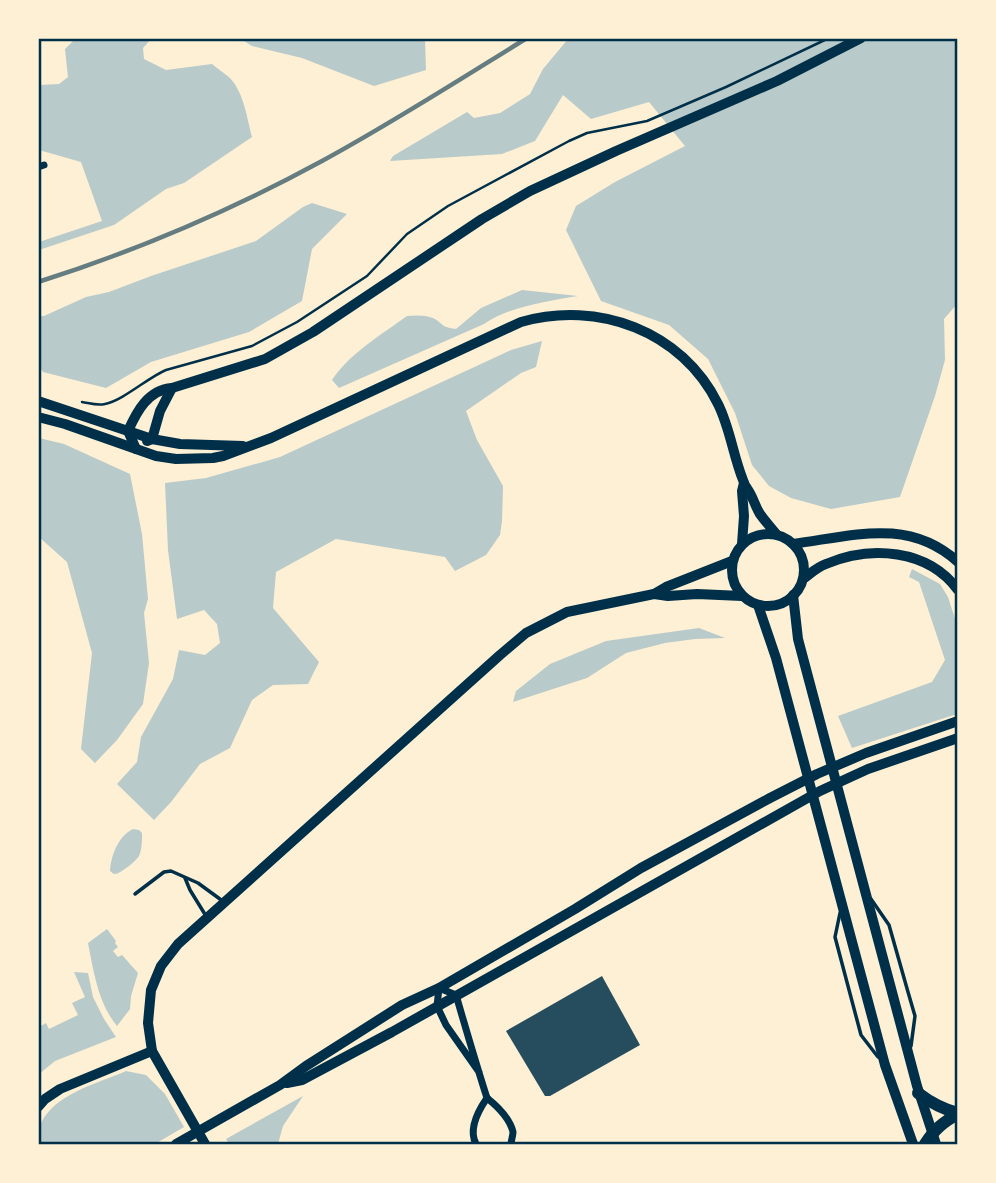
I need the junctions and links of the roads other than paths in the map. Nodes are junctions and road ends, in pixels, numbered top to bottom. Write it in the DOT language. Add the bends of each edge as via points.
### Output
graph roads {
  1 [pos="861,38"];
  2 [pos="172,388"];
  3 [pos="38,401"];
  4 [pos="38,417"];
  5 [pos="128,431"];
  6 [pos="152,439"];
  7 [pos="249,446"];
  8 [pos="136,449"];
  9 [pos="744,483"];
  10 [pos="777,535"];
  11 [pos="742,544"];
  12 [pos="793,544"];
  13 [pos="733,561"];
  14 [pos="957,562"];
  15 [pos="803,579"];
  16 [pos="957,590"];
  17 [pos="654,594"];
  18 [pos="742,596"];
  19 [pos="793,596"];
  20 [pos="758,605"];
  21 [pos="957,721"];
  22 [pos="957,738"];
  23 [pos="185,878"];
  24 [pos="135,894"];
  25 [pos="224,902"];
  26 [pos="207,917"];
  27 [pos="439,988"];
  28 [pos="456,995"];
  29 [pos="437,1006"];
  30 [pos="152,1051"];
  31 [pos="479,1072"];
  32 [pos="280,1085"];
  33 [pos="918,1093"];
  34 [pos="487,1098"];
  35 [pos="38,1107"];
  36 [pos="957,1114"];
  37 [pos="931,1141"];
  38 [pos="177,1144"];
  39 [pos="205,1144"];
  40 [pos="476,1144"];
  41 [pos="511,1144"];
  42 [pos="913,1144"];
  1 -- 2 [label="main road" via="777,81 530,191 265,359"];
  2 -- 5 [label="main road" via="154,393"];
  2 -- 6 [label="main road"];
  3 -- 5 [label="main road"];
  4 -- 8 [label="main road"];
  5 -- 6 [label="main road"];
  5 -- 8 [label="main road"];
  6 -- 7 [label="main road"];
  6 -- 8 [label="main road"];
  7 -- 8 [label="main road" via="223,456 188,460"];
  7 -- 9 [label="main road" via="522,322 560,314 595,316 642,330 695,369 726,421"];
  9 -- 10 [label="main road"];
  9 -- 11 [label="main road"];
  10 -- 11 [label="main road" via="758,535"];
  10 -- 12 [label="main road"];
  11 -- 13 [label="main road"];
  12 -- 14 [label="street" via="896,533 925,540"];
  12 -- 15 [label="main road" via="803,561"];
  13 -- 17 [label="street"];
  13 -- 18 [label="main road" via="731,578"];
  15 -- 16 [label="street" via="832,562 886,553 922,561 946,576"];
  15 -- 19 [label="main road"];
  17 -- 18 [label="street"];
  17 -- 25 [label="street" via="568,612 526,634"];
  18 -- 20 [label="main road"];
  19 -- 20 [label="main road" via="777,605"];
  19 -- 33 [label="main road" via="798,639"];
  20 -- 42 [label="main road" via="885,1065"];
  21 -- 27 [label="street" via="866,753 770,798"];
  22 -- 28 [label="street" via="820,791"];
  23 -- 24 [label="lane" via="177,872 164,872"];
  23 -- 25 [label="lane"];
  23 -- 26 [label="lane"];
  25 -- 26 [label="street"];
  26 -- 30 [label="street" via="161,966 151,990 148,1023"];
  27 -- 28 [label="street"];
  27 -- 29 [label="street"];
  27 -- 32 [label="street" via="402,1005"];
  28 -- 29 [label="street"];
  28 -- 31 [label="street"];
  29 -- 31 [label="street"];
  29 -- 32 [label="street" via="302,1080"];
  30 -- 35 [label="street" via="60,1089"];
  30 -- 39 [label="street"];
  31 -- 34 [label="street"];
  32 -- 38 [label="street"];
  33 -- 36 [label="highway"];
  33 -- 37 [label="main road"];
  34 -- 40 [label="street" via="476,1115"];
  34 -- 41 [label="street" via="506,1117 513,1133"];
  36 -- 37 [label="highway" via="939,1125"];
}
